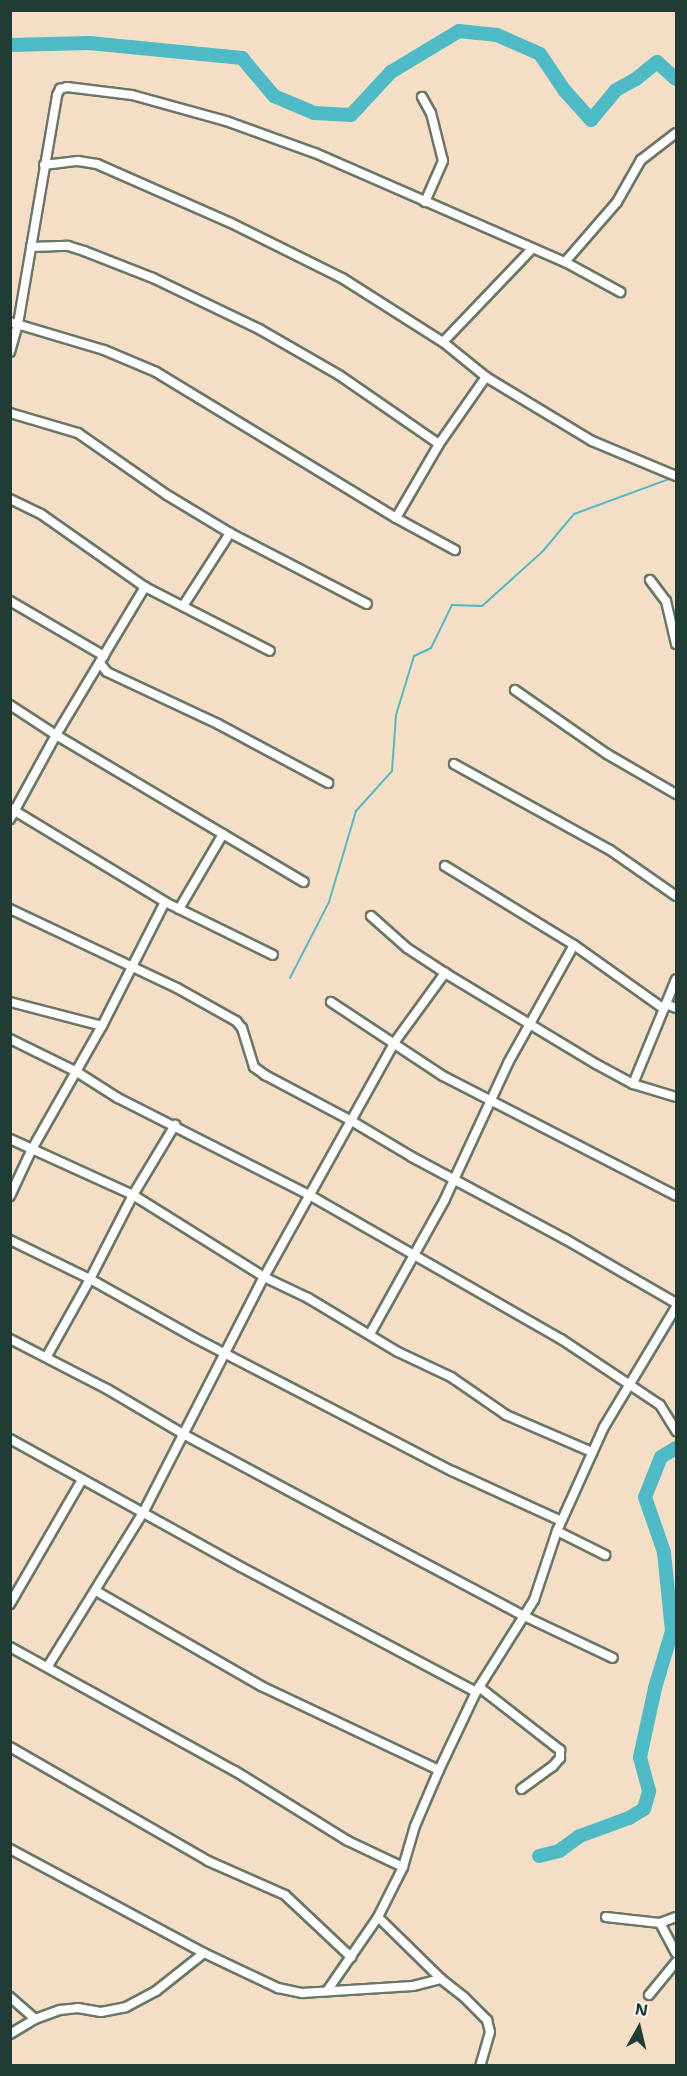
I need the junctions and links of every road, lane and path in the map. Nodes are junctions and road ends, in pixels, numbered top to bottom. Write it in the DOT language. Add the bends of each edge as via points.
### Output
graph roads {
  1 [pos="422,97"];
  2 [pos="676,133"];
  3 [pos="44,165"];
  4 [pos="426,202"];
  5 [pos="31,246"];
  6 [pos="532,249"];
  7 [pos="565,262"];
  8 [pos="620,292"];
  9 [pos="14,323"];
  10 [pos="443,342"];
  11 [pos="10,352"];
  12 [pos="486,377"];
  13 [pos="10,413"];
  14 [pos="439,444"];
  15 [pos="676,476"];
  16 [pos="10,499"];
  17 [pos="396,518"];
  18 [pos="230,533"];
  19 [pos="455,550"];
  20 [pos="651,580"];
  21 [pos="145,586"];
  22 [pos="10,601"];
  23 [pos="367,604"];
  24 [pos="183,606"];
  25 [pos="674,626"];
  26 [pos="676,644"];
  27 [pos="270,651"];
  28 [pos="102,660"];
  29 [pos="107,672"];
  30 [pos="94,673"];
  31 [pos="515,690"];
  32 [pos="10,705"];
  33 [pos="56,735"];
  34 [pos="454,764"];
  35 [pos="328,783"];
  36 [pos="676,794"];
  37 [pos="13,809"];
  38 [pos="10,819"];
  39 [pos="223,834"];
  40 [pos="445,866"];
  41 [pos="304,882"];
  42 [pos="676,896"];
  43 [pos="165,902"];
  44 [pos="10,909"];
  45 [pos="180,909"];
  46 [pos="371,916"];
  47 [pos="574,945"];
  48 [pos="273,955"];
  49 [pos="132,968"];
  50 [pos="445,973"];
  51 [pos="676,979"];
  52 [pos="10,1002"];
  53 [pos="331,1002"];
  54 [pos="665,1007"];
  55 [pos="676,1008"];
  56 [pos="529,1023"];
  57 [pos="102,1026"];
  58 [pos="10,1039"];
  59 [pos="394,1043"];
  60 [pos="76,1072"];
  61 [pos="633,1084"];
  62 [pos="676,1097"];
  63 [pos="490,1102"];
  64 [pos="350,1120"];
  65 [pos="175,1125"];
  66 [pos="10,1138"];
  67 [pos="32,1149"];
  68 [pos="454,1180"];
  69 [pos="10,1196"];
  70 [pos="133,1196"];
  71 [pos="311,1196"];
  72 [pos="676,1196"];
  73 [pos="10,1240"];
  74 [pos="413,1256"];
  75 [pos="264,1277"];
  76 [pos="90,1279"];
  77 [pos="676,1303"];
  78 [pos="676,1307"];
  79 [pos="674,1319"];
  80 [pos="370,1334"];
  81 [pos="10,1339"];
  82 [pos="226,1354"];
  83 [pos="47,1356"];
  84 [pos="629,1385"];
  85 [pos="676,1431"];
  86 [pos="183,1434"];
  87 [pos="10,1439"];
  88 [pos="592,1452"];
  89 [pos="82,1480"];
  90 [pos="144,1511"];
  91 [pos="561,1521"];
  92 [pos="557,1531"];
  93 [pos="605,1555"];
  94 [pos="96,1591"];
  95 [pos="10,1604"];
  96 [pos="524,1616"];
  97 [pos="10,1647"];
  98 [pos="613,1658"];
  99 [pos="48,1666"];
  100 [pos="478,1690"];
  101 [pos="10,1747"];
  102 [pos="439,1770"];
  103 [pos="521,1789"];
  104 [pos="10,1848"];
  105 [pos="403,1867"];
  106 [pos="378,1917"];
  107 [pos="606,1917"];
  108 [pos="676,1917"];
  109 [pos="660,1923"];
  110 [pos="204,1953"];
  111 [pos="676,1953"];
  112 [pos="351,1957"];
  113 [pos="676,1962"];
  114 [pos="441,1979"];
  115 [pos="327,1991"];
  116 [pos="649,1995"];
  117 [pos="10,1997"];
  118 [pos="35,2019"];
  119 [pos="10,2034"];
  120 [pos="480,2066"];
  1 -- 4 [label="street" via="443,161"];
  2 -- 7 [label="street" via="641,160 617,201"];
  3 -- 4 [label="street" via="57,95 67,87 132,95 226,120 315,153"];
  3 -- 5 [label="street"];
  3 -- 10 [label="street" via="88,161 137,181 342,278"];
  4 -- 6 [label="street"];
  5 -- 9 [label="street"];
  5 -- 14 [label="street" via="68,246 84,251 238,318 339,375"];
  6 -- 7 [label="street"];
  6 -- 10 [label="street"];
  7 -- 8 [label="street"];
  9 -- 11 [label="street"];
  9 -- 17 [label="street" via="104,350 156,372"];
  10 -- 12 [label="street"];
  12 -- 14 [label="street"];
  12 -- 15 [label="street" via="592,441"];
  13 -- 18 [label="street" via="78,433"];
  14 -- 17 [label="street"];
  16 -- 21 [label="street" via="40,514"];
  17 -- 19 [label="street"];
  18 -- 23 [label="street"];
  18 -- 24 [label="street"];
  20 -- 25 [label="street" via="666,601"];
  21 -- 24 [label="street"];
  21 -- 28 [label="street"];
  22 -- 28 [label="street"];
  24 -- 27 [label="street"];
  25 -- 26 [label="street"];
  28 -- 29 [label="street"];
  28 -- 30 [label="street"];
  29 -- 30 [label="street"];
  29 -- 35 [label="street" via="218,724"];
  30 -- 33 [label="street"];
  31 -- 36 [label="street" via="607,754"];
  32 -- 33 [label="street"];
  33 -- 37 [label="street"];
  33 -- 39 [label="street"];
  34 -- 42 [label="street" via="610,850"];
  37 -- 38 [label="street"];
  37 -- 43 [label="street"];
  39 -- 41 [label="street"];
  39 -- 45 [label="street"];
  40 -- 47 [label="street"];
  43 -- 45 [label="street"];
  43 -- 49 [label="street"];
  44 -- 49 [label="street"];
  45 -- 48 [label="street"];
  46 -- 50 [label="street" via="407,948"];
  47 -- 54 [label="street"];
  47 -- 56 [label="street"];
  49 -- 57 [label="street"];
  49 -- 64 [label="street" via="240,1024 254,1067"];
  50 -- 56 [label="street"];
  50 -- 59 [label="street"];
  51 -- 54 [label="street"];
  52 -- 57 [label="street"];
  53 -- 59 [label="street"];
  54 -- 55 [label="street"];
  54 -- 61 [label="street"];
  56 -- 61 [label="street"];
  56 -- 63 [label="street"];
  57 -- 60 [label="street"];
  58 -- 60 [label="street"];
  59 -- 63 [label="street"];
  59 -- 64 [label="street"];
  60 -- 65 [label="street" via="118,1098"];
  60 -- 67 [label="street"];
  61 -- 62 [label="street"];
  63 -- 68 [label="street"];
  63 -- 72 [label="street"];
  64 -- 68 [label="street"];
  64 -- 71 [label="street"];
  65 -- 70 [label="street"];
  65 -- 71 [label="street"];
  66 -- 67 [label="street"];
  67 -- 69 [label="street"];
  67 -- 70 [label="street"];
  68 -- 74 [label="street"];
  68 -- 77 [label="street"];
  70 -- 75 [label="street"];
  70 -- 76 [label="street"];
  71 -- 74 [label="street"];
  71 -- 75 [label="street"];
  73 -- 76 [label="street"];
  74 -- 80 [label="street"];
  74 -- 84 [label="street" via="561,1339"];
  75 -- 80 [label="street"];
  75 -- 82 [label="street"];
  76 -- 82 [label="street"];
  76 -- 83 [label="street"];
  78 -- 79 [label="street"];
  79 -- 84 [label="street"];
  80 -- 88 [label="street" via="451,1377 506,1415"];
  81 -- 83 [label="street"];
  82 -- 86 [label="street"];
  82 -- 91 [label="street" via="452,1471"];
  83 -- 86 [label="street"];
  84 -- 85 [label="street" via="660,1405"];
  84 -- 88 [label="street"];
  86 -- 90 [label="street"];
  86 -- 96 [label="street"];
  87 -- 89 [label="street"];
  88 -- 91 [label="street"];
  89 -- 90 [label="street"];
  89 -- 95 [label="street"];
  90 -- 94 [label="street"];
  90 -- 100 [label="street" via="241,1567"];
  91 -- 92 [label="street"];
  92 -- 93 [label="street"];
  92 -- 96 [label="street" via="534,1600"];
  94 -- 99 [label="street"];
  94 -- 102 [label="street" via="261,1686"];
  96 -- 98 [label="street"];
  96 -- 100 [label="street"];
  97 -- 99 [label="street"];
  99 -- 105 [label="street" via="235,1771 348,1841"];
  100 -- 102 [label="street"];
  100 -- 103 [label="street" via="560,1750 560,1758 553,1766"];
  101 -- 112 [label="street" via="208,1861 285,1895"];
  102 -- 105 [label="street"];
  104 -- 110 [label="street"];
  105 -- 106 [label="street"];
  106 -- 112 [label="street"];
  106 -- 114 [label="street"];
  107 -- 109 [label="street"];
  108 -- 109 [label="street"];
  109 -- 111 [label="street"];
  110 -- 115 [label="street" via="278,1988"];
  110 -- 118 [label="street" via="156,1991 126,2007 101,2012 60,2010"];
  112 -- 115 [label="street"];
  113 -- 116 [label="street"];
  114 -- 115 [label="street" via="413,1986"];
  114 -- 120 [label="street" via="487,2020"];
  117 -- 118 [label="street"];
  118 -- 119 [label="street"];
}
